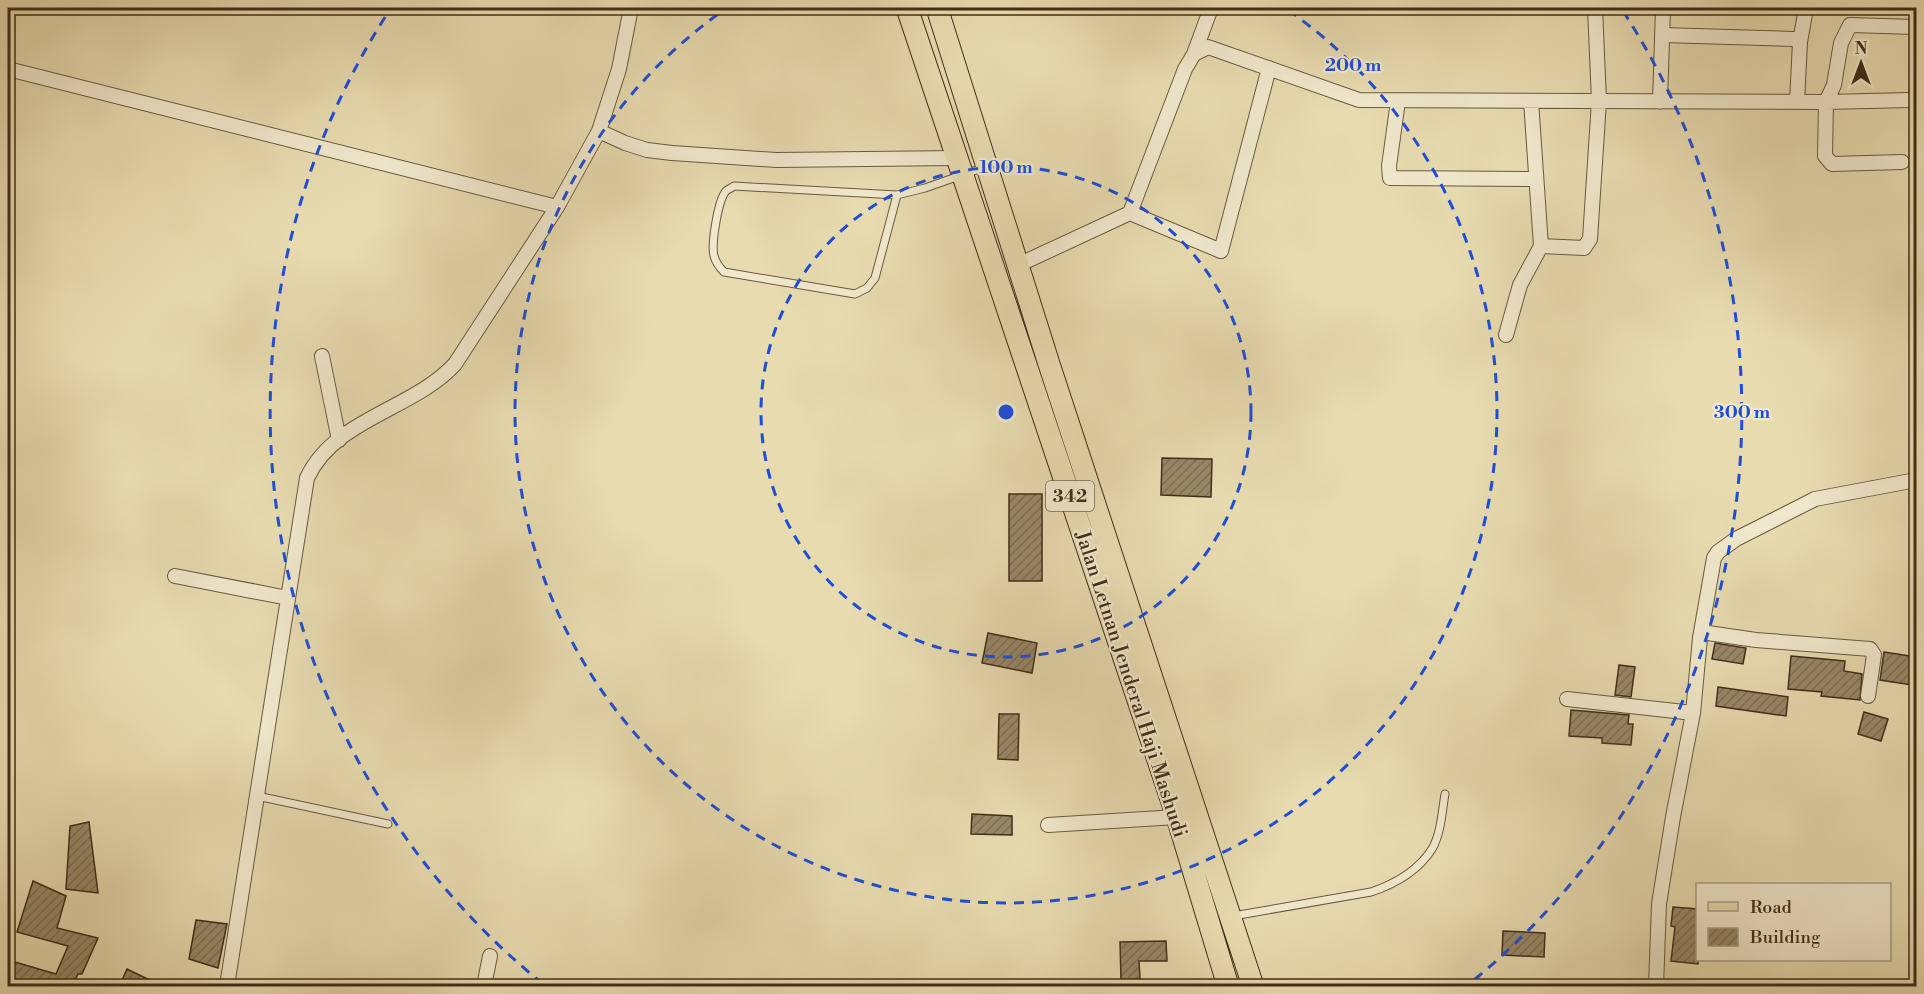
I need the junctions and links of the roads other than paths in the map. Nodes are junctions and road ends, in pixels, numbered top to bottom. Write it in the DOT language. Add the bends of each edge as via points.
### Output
graph roads {
  1 [pos="631,8"];
  2 [pos="907,8"];
  3 [pos="937,8"];
  4 [pos="1211,8"];
  5 [pos="1595,8"];
  6 [pos="1663,8"];
  7 [pos="1806,8"];
  8 [pos="1917,27"];
  9 [pos="1662,35"];
  10 [pos="1800,42"];
  11 [pos="1194,54"];
  12 [pos="1269,68"];
  13 [pos="8,69"];
  14 [pos="1910,100"];
  15 [pos="1398,101"];
  16 [pos="1531,101"];
  17 [pos="1599,101"];
  18 [pos="1660,102"];
  19 [pos="1797,102"];
  20 [pos="1826,102"];
  21 [pos="599,131"];
  22 [pos="1902,162"];
  23 [pos="960,166"];
  24 [pos="987,167"];
  25 [pos="1536,180"];
  26 [pos="897,195"];
  27 [pos="557,207"];
  28 [pos="1130,213"];
  29 [pos="1541,246"];
  30 [pos="1018,265"];
  31 [pos="1506,335"];
  32 [pos="322,357"];
  33 [pos="339,440"];
  34 [pos="1917,480"];
  35 [pos="175,576"];
  36 [pos="288,598"];
  37 [pos="1701,632"];
  38 [pos="1868,696"];
  39 [pos="1567,699"];
  40 [pos="1693,713"];
  41 [pos="1445,794"];
  42 [pos="257,796"];
  43 [pos="1177,817"];
  44 [pos="388,824"];
  45 [pos="1048,825"];
  46 [pos="1230,916"];
  47 [pos="490,956"];
  48 [pos="227,987"];
  49 [pos="484,987"];
  50 [pos="1228,987"];
  51 [pos="1254,987"];
  52 [pos="1656,987"];
  1 -- 21 [label="street" via="619,69"];
  2 -- 23 [label="main road, Jalan Letnan Jenderal Haji Mashudi / 342"];
  3 -- 24 [label="main road, Jalan Letnan Jenderal Haji Mashudi / 342"];
  4 -- 11 [label="street"];
  5 -- 17 [label="street"];
  6 -- 9 [label="street"];
  7 -- 10 [label="street"];
  8 -- 20 [label="street" via="1850,25 1840,43 1834,85"];
  9 -- 10 [label="street"];
  9 -- 18 [label="street"];
  10 -- 19 [label="street"];
  11 -- 12 [label="street" via="1208,47"];
  11 -- 28 [label="street"];
  12 -- 15 [label="street" via="1359,100"];
  12 -- 28 [label="street" via="1221,251"];
  13 -- 27 [label="street"];
  14 -- 20 [label="street"];
  15 -- 16 [label="street"];
  15 -- 25 [label="street" via="1390,178"];
  16 -- 17 [label="street"];
  16 -- 25 [label="street"];
  17 -- 18 [label="street"];
  17 -- 29 [label="street" via="1590,239 1584,248"];
  18 -- 19 [label="street"];
  19 -- 20 [label="street"];
  20 -- 22 [label="street" via="1825,156 1832,164"];
  21 -- 23 [label="street" via="647,150 672,153"];
  21 -- 27 [label="street"];
  23 -- 24 [label="lane"];
  23 -- 26 [label="lane" via="925,188"];
  23 -- 43 [label="main road, Jalan Letnan Jenderal Haji Mashudi / 342"];
  24 -- 30 [label="main road, Jalan Letnan Jenderal Haji Mashudi / 342"];
  25 -- 29 [label="street"];
  26 -- 26 [label="lane" via="734,186 726,190 721,201 714,236 717,265 724,272 855,294 875,278"];
  27 -- 33 [label="street" via="444,376"];
  28 -- 30 [label="street"];
  29 -- 31 [label="street" via="1521,285"];
  30 -- 46 [label="main road, Jalan Letnan Jenderal Haji Mashudi / 342"];
  32 -- 33 [label="street"];
  33 -- 36 [label="street" via="322,453 307,478"];
  34 -- 37 [label="street" via="1815,499 1724,547 1714,558"];
  35 -- 36 [label="street"];
  36 -- 42 [label="street"];
  37 -- 38 [label="street" via="1870,649 1874,655"];
  37 -- 40 [label="street"];
  39 -- 40 [label="street"];
  40 -- 52 [label="street" via="1659,904"];
  41 -- 46 [label="lane" via="1432,849 1410,873 1392,885"];
  42 -- 44 [label="lane"];
  42 -- 48 [label="street"];
  43 -- 45 [label="street"];
  43 -- 50 [label="main road, Jalan Letnan Jenderal Haji Mashudi / 342"];
  46 -- 51 [label="main road, Jalan Letnan Jenderal Haji Mashudi / 342"];
  47 -- 49 [label="street"];
}
